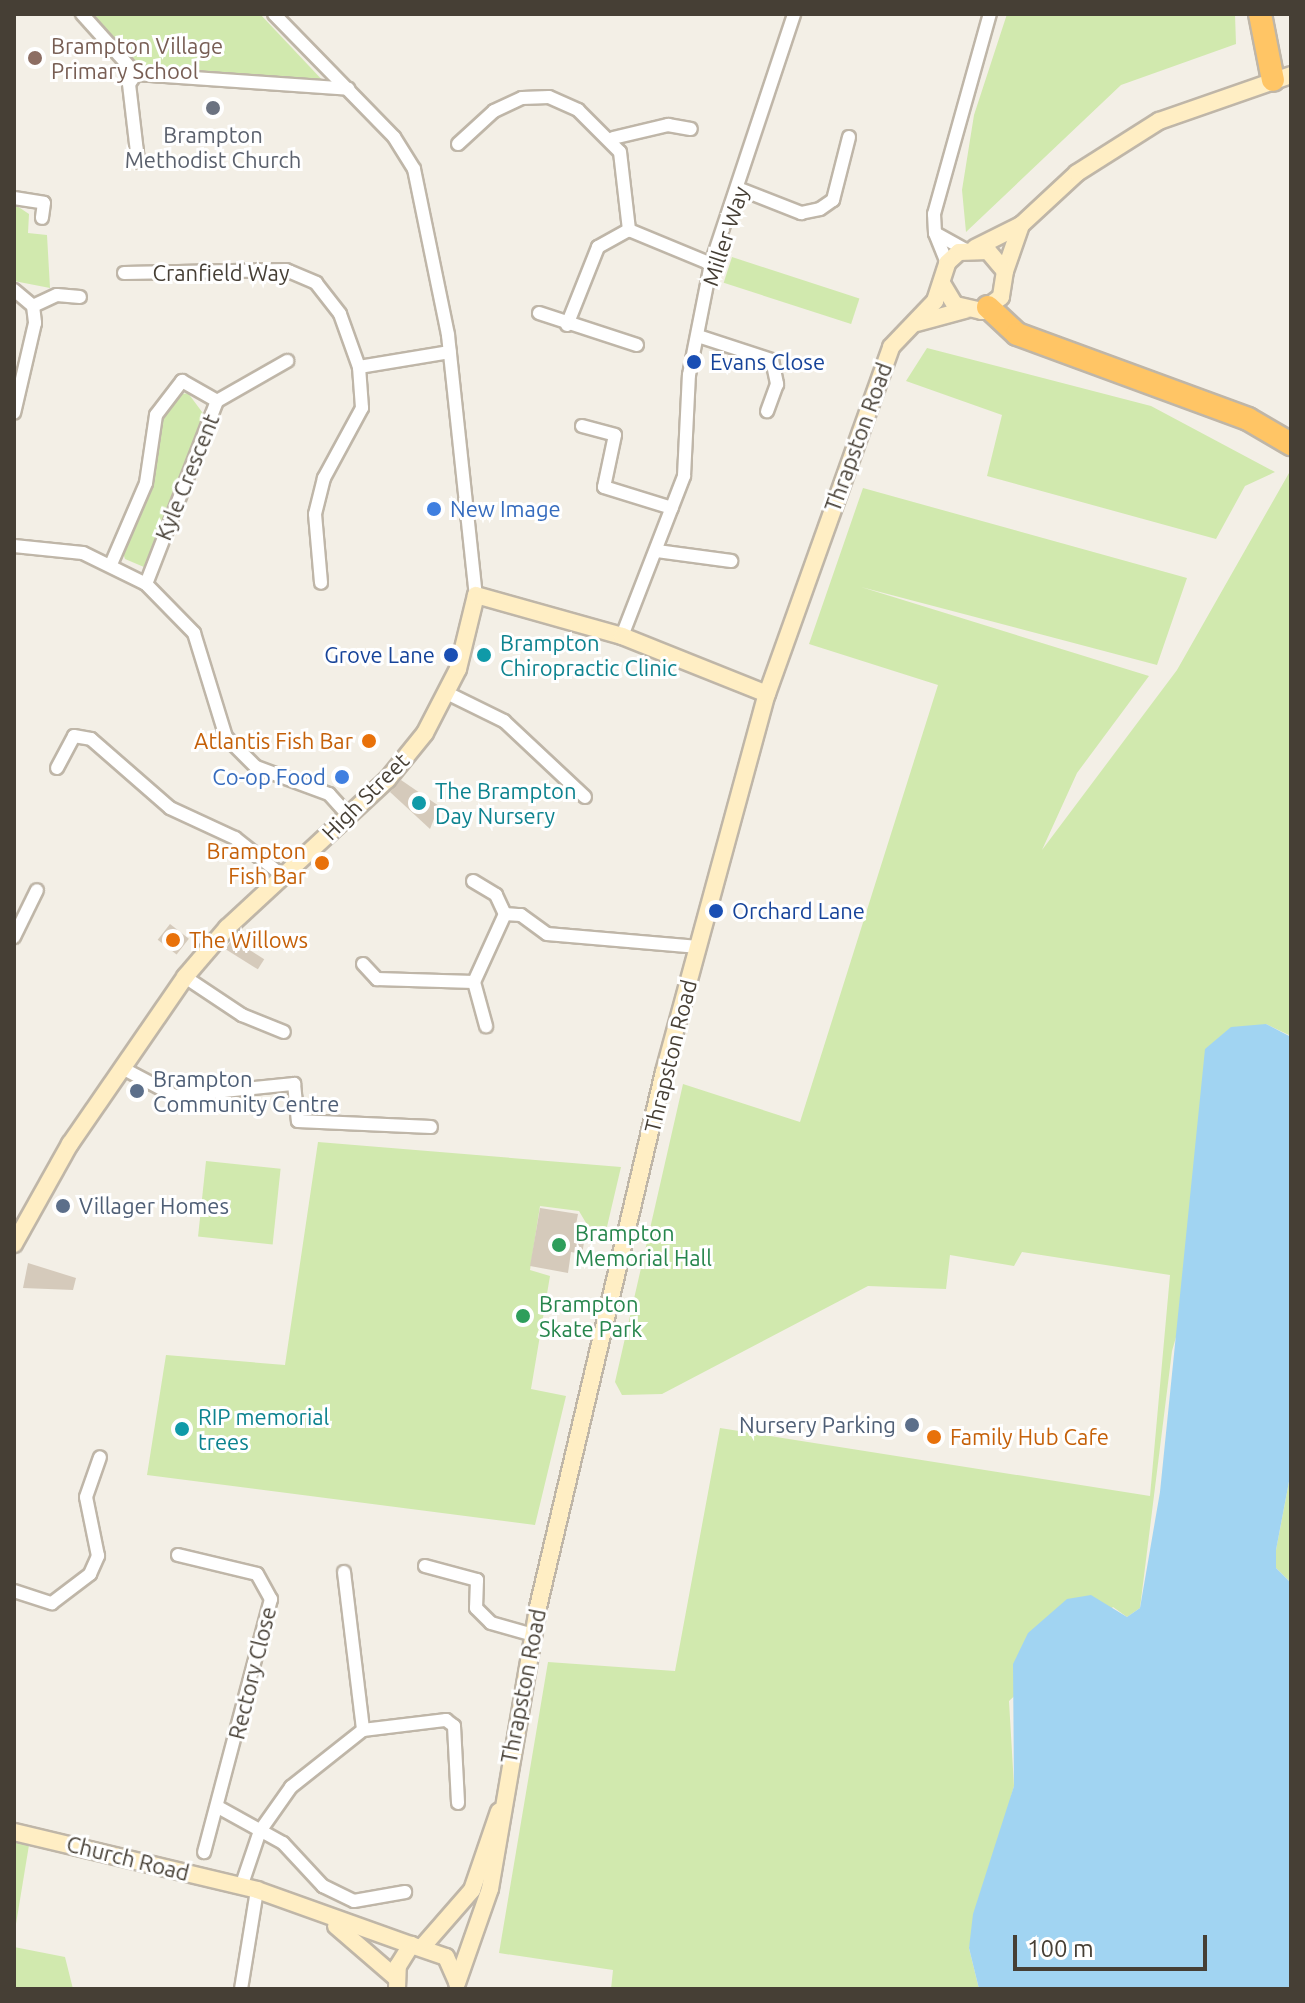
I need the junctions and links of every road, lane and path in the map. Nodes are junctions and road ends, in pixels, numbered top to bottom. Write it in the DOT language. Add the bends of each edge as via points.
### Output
graph roads {
  1 [pos="82,14"];
  2 [pos="274,14"];
  3 [pos="794,14"];
  4 [pos="990,14"];
  5 [pos="1260,14"];
  6 [pos="136,74"];
  7 [pos="1282,77"];
  8 [pos="348,89"];
  9 [pos="691,129"];
  10 [pos="849,137"];
  11 [pos="613,138"];
  12 [pos="458,144"];
  13 [pos="138,161"];
  14 [pos="740,189"];
  15 [pos="14,198"];
  16 [pos="42,218"];
  17 [pos="1021,225"];
  18 [pos="629,230"];
  19 [pos="935,233"];
  20 [pos="971,249"];
  21 [pos="947,263"];
  22 [pos="711,264"];
  23 [pos="1005,271"];
  24 [pos="124,273"];
  25 [pos="943,285"];
  26 [pos="14,290"];
  27 [pos="80,297"];
  28 [pos="33,306"];
  29 [pos="988,307"];
  30 [pos="965,310"];
  31 [pos="539,313"];
  32 [pos="567,325"];
  33 [pos="912,325"];
  34 [pos="698,336"];
  35 [pos="637,345"];
  36 [pos="450,352"];
  37 [pos="287,361"];
  38 [pos="359,367"];
  39 [pos="217,401"];
  40 [pos="767,411"];
  41 [pos="14,413"];
  42 [pos="582,426"];
  43 [pos="1291,444"];
  44 [pos="672,508"];
  45 [pos="14,545"];
  46 [pos="657,551"];
  47 [pos="731,561"];
  48 [pos="112,562"];
  49 [pos="321,583"];
  50 [pos="146,584"];
  51 [pos="476,595"];
  52 [pos="622,636"];
  53 [pos="447,693"];
  54 [pos="767,694"];
  55 [pos="57,768"];
  56 [pos="585,797"];
  57 [pos="349,816"];
  58 [pos="283,876"];
  59 [pos="473,881"];
  60 [pos="37,890"];
  61 [pos="505,914"];
  62 [pos="14,937"];
  63 [pos="698,947"];
  64 [pos="363,964"];
  65 [pos="185,977"];
  66 [pos="474,982"];
  67 [pos="486,1026"];
  68 [pos="284,1032"];
  69 [pos="124,1069"];
  70 [pos="431,1127"];
  71 [pos="19,1218"];
  72 [pos="14,1244"];
  73 [pos="100,1457"];
  74 [pos="178,1555"];
  75 [pos="425,1566"];
  76 [pos="344,1572"];
  77 [pos="14,1591"];
  78 [pos="533,1635"];
  79 [pos="363,1730"];
  80 [pos="458,1803"];
  81 [pos="218,1807"];
  82 [pos="499,1810"];
  83 [pos="260,1831"];
  84 [pos="14,1832"];
  85 [pos="204,1852"];
  86 [pos="249,1889"];
  87 [pos="405,1892"];
  88 [pos="322,1914"];
  89 [pos="418,1945"];
  90 [pos="396,1983"];
  91 [pos="457,1986"];
  92 [pos="241,1989"];
  1 -- 6 [label="street"];
  2 -- 8 [label="street, High Street"];
  3 -- 14 [label="street, Miller Way"];
  4 -- 19 [label="street" via="934,214"];
  5 -- 7 [label="highway"];
  6 -- 8 [label="street"];
  6 -- 13 [label="street" via="129,84"];
  7 -- 17 [label="main road" via="1159,121 1077,173"];
  8 -- 36 [label="street, High Street" via="414,169 436,260"];
  9 -- 11 [label="street" via="668,125"];
  10 -- 14 [label="street" via="833,200 820,209 801,213"];
  11 -- 12 [label="street" via="549,97 494,111"];
  11 -- 18 [label="street"];
  14 -- 22 [label="street, Miller Way"];
  15 -- 16 [label="street" via="44,203"];
  17 -- 20 [label="main road"];
  17 -- 23 [label="main road"];
  18 -- 22 [label="street"];
  18 -- 32 [label="street" via="598,247"];
  19 -- 20 [label="street"];
  19 -- 21 [label="street"];
  20 -- 21 [label="main road"];
  20 -- 23 [label="main road"];
  21 -- 25 [label="main road, Thrapston Road"];
  22 -- 34 [label="street, Miller Way"];
  23 -- 29 [label="main road" via="1001,297"];
  24 -- 38 [label="street, Cranfield Way" via="303,274 340,314"];
  25 -- 30 [label="main road"];
  25 -- 33 [label="main road, Thrapston Road"];
  26 -- 28 [label="street"];
  27 -- 28 [label="street" via="57,295"];
  28 -- 41 [label="street" via="32,344"];
  29 -- 30 [label="main road"];
  29 -- 43 [label="highway" via="1017,334 1248,419"];
  30 -- 33 [label="main road"];
  31 -- 32 [label="street"];
  32 -- 35 [label="street"];
  33 -- 54 [label="main road, Thrapston Road" via="885,360"];
  34 -- 40 [label="street" via="772,360 777,384"];
  34 -- 44 [label="street, Miller Way" via="684,476"];
  36 -- 38 [label="street"];
  36 -- 51 [label="street, High Street"];
  37 -- 39 [label="street, Kyle Crescent"];
  38 -- 49 [label="street, Cranfield Way" via="362,408 324,478 315,514"];
  39 -- 48 [label="street" via="182,381 156,415 146,483"];
  39 -- 50 [label="street, Kyle Crescent"];
  42 -- 44 [label="street" via="615,435 604,487"];
  44 -- 46 [label="street, Miller Way"];
  45 -- 48 [label="street" via="42,544"];
  46 -- 47 [label="street"];
  46 -- 52 [label="street, Miller Way"];
  48 -- 50 [label="street"];
  50 -- 57 [label="street" via="194,633 226,737 256,767 329,794"];
  51 -- 52 [label="main road"];
  51 -- 53 [label="main road, High Street" via="472,629"];
  52 -- 54 [label="main road"];
  53 -- 56 [label="street" via="504,721"];
  53 -- 57 [label="main road, High Street" via="425,733"];
  54 -- 63 [label="main road, Thrapston Road"];
  55 -- 58 [label="street" via="74,736 91,739 170,808 235,838"];
  57 -- 58 [label="main road, High Street"];
  58 -- 65 [label="main road, High Street"];
  59 -- 61 [label="street" via="496,895"];
  60 -- 62 [label="street"];
  61 -- 63 [label="street" via="521,915 547,934"];
  61 -- 66 [label="street"];
  63 -- 78 [label="main road, Thrapston Road"];
  64 -- 66 [label="street" via="377,979"];
  65 -- 68 [label="street" via="242,1015"];
  65 -- 69 [label="main road, High Street"];
  66 -- 67 [label="street"];
  69 -- 70 [label="street" via="175,1096 294,1084 298,1121"];
  69 -- 71 [label="main road, High Street"];
  71 -- 72 [label="main road, High Street"];
  73 -- 77 [label="street" via="86,1497 98,1556 90,1574 52,1603"];
  74 -- 81 [label="street, Rectory Close" via="257,1574 271,1599"];
  75 -- 78 [label="street" via="477,1580 476,1608 491,1623"];
  76 -- 79 [label="street"];
  78 -- 82 [label="main road, Thrapston Road"];
  79 -- 80 [label="street" via="446,1720 454,1726"];
  79 -- 83 [label="street" via="291,1787"];
  81 -- 83 [label="street"];
  81 -- 85 [label="street, Rectory Close"];
  82 -- 89 [label="main road, Thrapston Road" via="472,1890"];
  82 -- 91 [label="main road, Thrapston Road" via="490,1889"];
  83 -- 86 [label="street"];
  83 -- 87 [label="street" via="283,1843 323,1886 354,1901"];
  84 -- 86 [label="main road, Church Road"];
  86 -- 88 [label="main road, Church Road"];
  86 -- 92 [label="street"];
  88 -- 89 [label="main road, Church Road"];
  88 -- 90 [label="main road"];
  89 -- 90 [label="main road, Thrapston Road"];
  89 -- 91 [label="main road, Thrapston Road" via="446,1957"];
}
